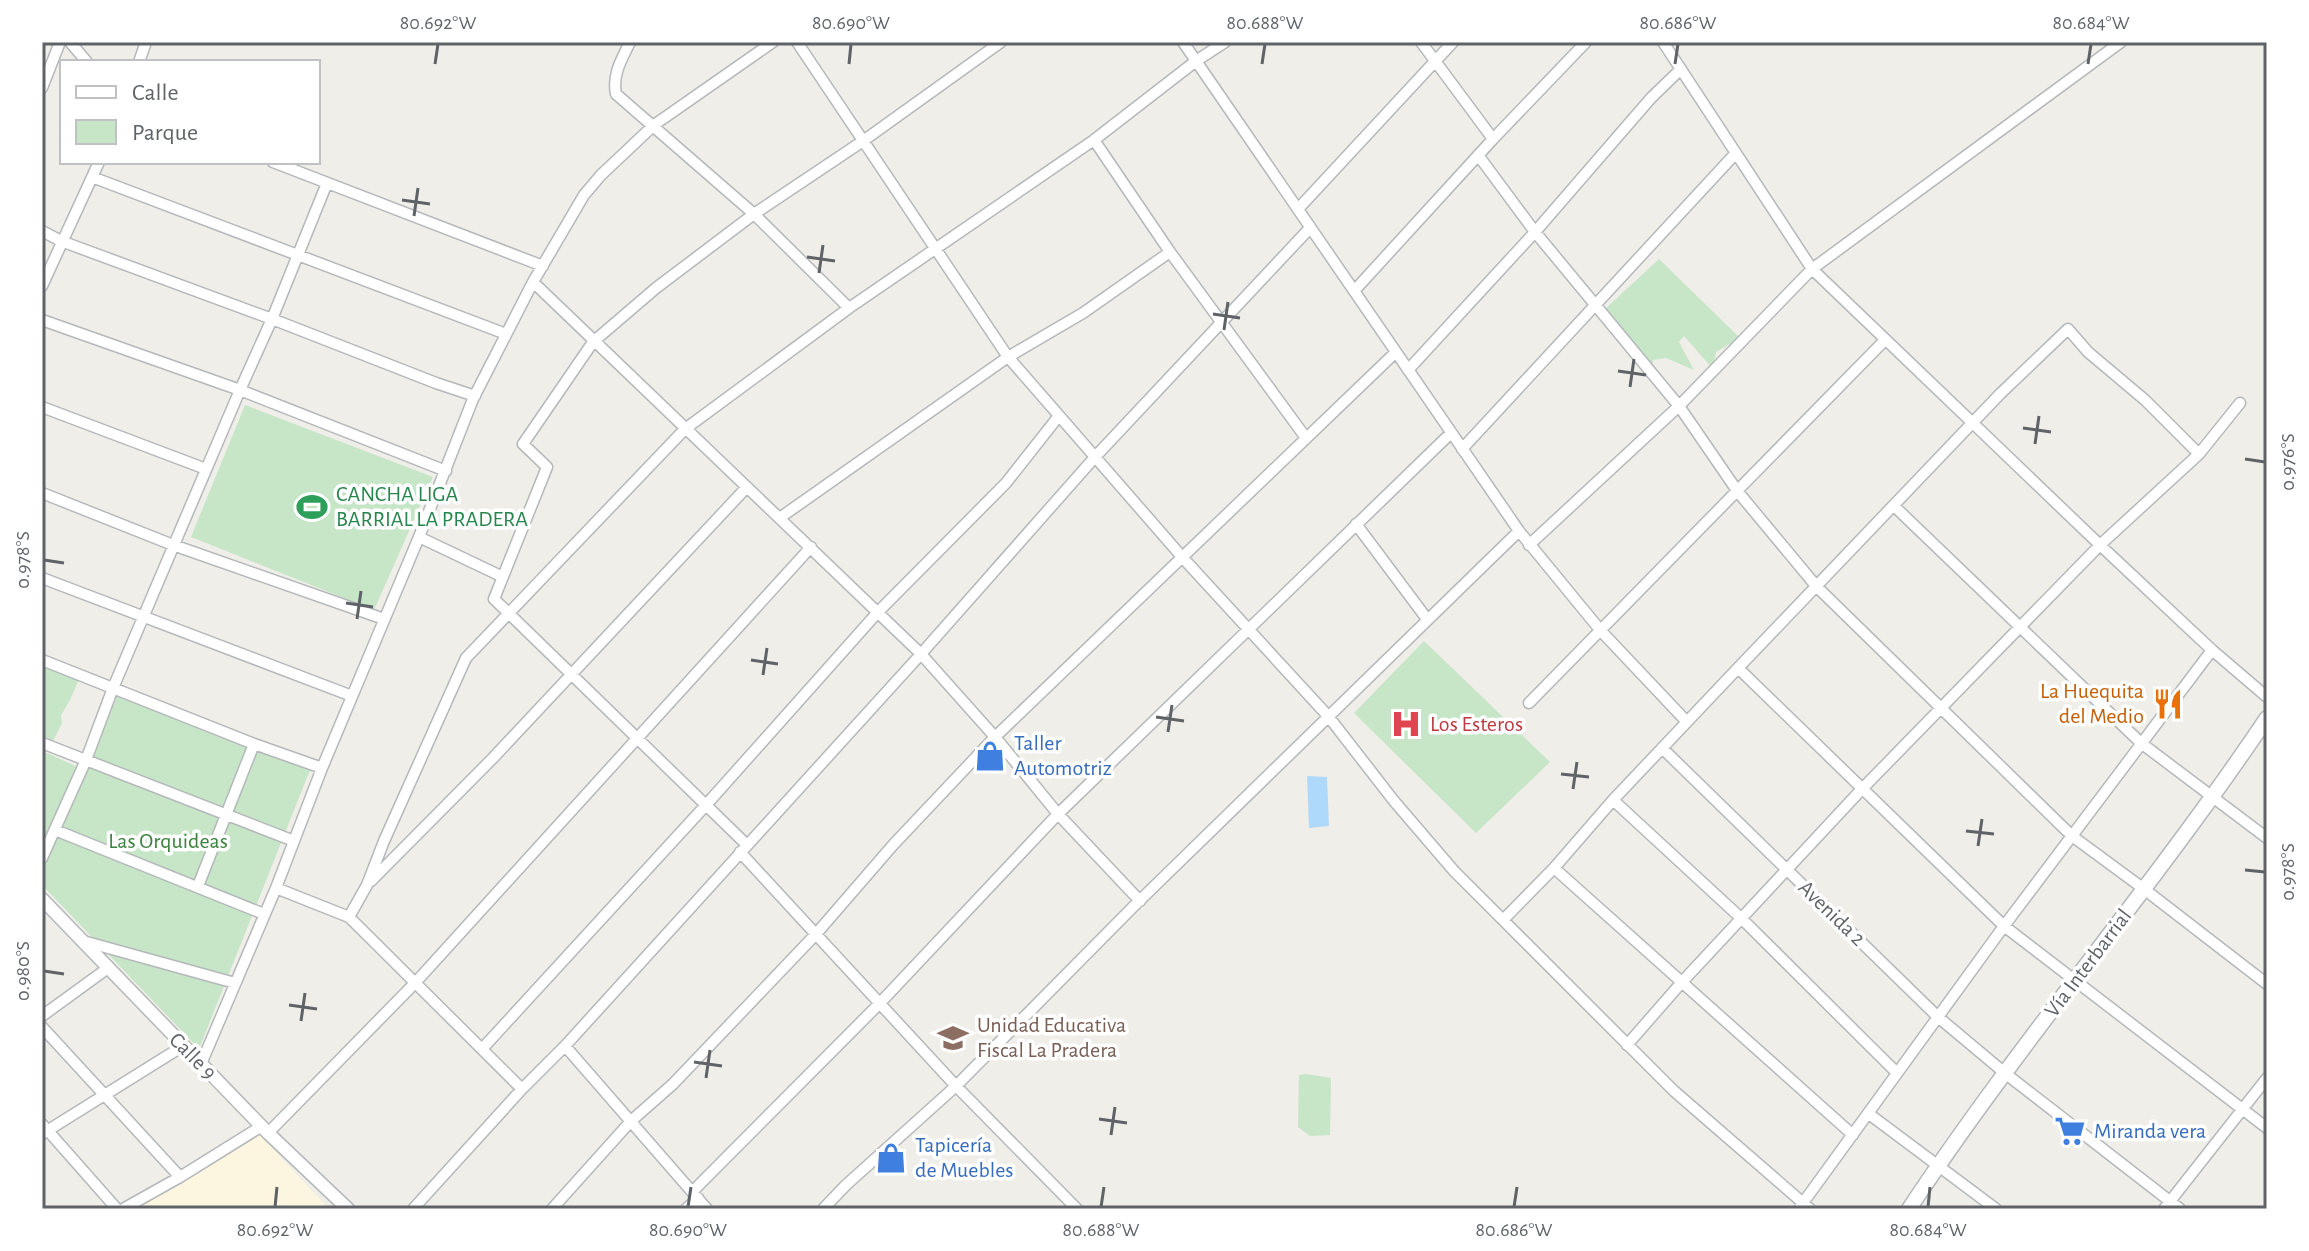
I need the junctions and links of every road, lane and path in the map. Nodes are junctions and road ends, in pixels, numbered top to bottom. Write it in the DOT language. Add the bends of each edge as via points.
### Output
graph roads {
  1 [pos="60,42"];
  2 [pos="70,42"];
  3 [pos="630,42"];
  4 [pos="773,42"];
  5 [pos="797,42"];
  6 [pos="1001,42"];
  7 [pos="1183,42"];
  8 [pos="1225,42"];
  9 [pos="1421,42"];
  10 [pos="1453,42"];
  11 [pos="1586,42"];
  12 [pos="1663,42"];
  13 [pos="2121,42"];
  14 [pos="85,60"];
  15 [pos="1196,61"];
  16 [pos="1434,62"];
  17 [pos="1681,69"];
  18 [pos="42,88"];
  19 [pos="654,125"];
  20 [pos="1493,139"];
  21 [pos="1094,140"];
  22 [pos="863,141"];
  23 [pos="1736,153"];
  24 [pos="1478,155"];
  25 [pos="98,164"];
  26 [pos="278,164"];
  27 [pos="92,177"];
  28 [pos="327,183"];
  29 [pos="1298,209"];
  30 [pos="754,214"];
  31 [pos="1310,228"];
  32 [pos="42,231"];
  33 [pos="1535,232"];
  34 [pos="61,241"];
  35 [pos="936,250"];
  36 [pos="1170,252"];
  37 [pos="297,255"];
  38 [pos="543,266"];
  39 [pos="1812,269"];
  40 [pos="533,282"];
  41 [pos="42,286"];
  42 [pos="1354,291"];
  43 [pos="1595,305"];
  44 [pos="849,308"];
  45 [pos="272,319"];
  46 [pos="42,320"];
  47 [pos="1222,322"];
  48 [pos="506,334"];
  49 [pos="1885,340"];
  50 [pos="593,342"];
  51 [pos="1396,352"];
  52 [pos="1008,357"];
  53 [pos="1408,370"];
  54 [pos="240,390"];
  55 [pos="475,396"];
  56 [pos="2240,403"];
  57 [pos="1679,406"];
  58 [pos="42,407"];
  59 [pos="1058,417"];
  60 [pos="1972,424"];
  61 [pos="685,429"];
  62 [pos="1451,433"];
  63 [pos="1306,438"];
  64 [pos="1462,449"];
  65 [pos="2199,454"];
  66 [pos="1095,457"];
  67 [pos="206,469"];
  68 [pos="446,471"];
  69 [pos="747,487"];
  70 [pos="1738,492"];
  71 [pos="42,493"];
  72 [pos="1894,506"];
  73 [pos="781,517"];
  74 [pos="1356,524"];
  75 [pos="1519,531"];
  76 [pos="419,537"];
  77 [pos="173,545"];
  78 [pos="1529,545"];
  79 [pos="2100,545"];
  80 [pos="811,547"];
  81 [pos="1183,558"];
  82 [pos="503,577"];
  83 [pos="42,578"];
  84 [pos="1817,587"];
  85 [pos="878,612"];
  86 [pos="509,614"];
  87 [pos="144,617"];
  88 [pos="384,619"];
  89 [pos="1427,619"];
  90 [pos="2020,626"];
  91 [pos="1248,630"];
  92 [pos="1601,631"];
  93 [pos="2212,650"];
  94 [pos="921,654"];
  95 [pos="42,660"];
  96 [pos="1738,668"];
  97 [pos="571,673"];
  98 [pos="113,688"];
  99 [pos="352,696"];
  100 [pos="2267,697"];
  101 [pos="1529,703"];
  102 [pos="1939,709"];
  103 [pos="1328,716"];
  104 [pos="2267,718"];
  105 [pos="1687,722"];
  106 [pos="995,737"];
  107 [pos="639,738"];
  108 [pos="42,743"];
  109 [pos="2141,743"];
  110 [pos="254,744"];
  111 [pos="1662,748"];
  112 [pos="86,760"];
  113 [pos="322,768"];
  114 [pos="1861,790"];
  115 [pos="2214,797"];
  116 [pos="1613,800"];
  117 [pos="706,805"];
  118 [pos="1058,814"];
  119 [pos="226,815"];
  120 [pos="55,830"];
  121 [pos="2072,836"];
  122 [pos="2267,838"];
  123 [pos="294,841"];
  124 [pos="744,848"];
  125 [pos="42,858"];
  126 [pos="1554,868"];
  127 [pos="1788,869"];
  128 [pos="367,885"];
  129 [pos="198,886"];
  130 [pos="276,888"];
  131 [pos="2144,889"];
  132 [pos="42,899"];
  133 [pos="1140,901"];
  134 [pos="264,914"];
  135 [pos="349,917"];
  136 [pos="1742,919"];
  137 [pos="1503,920"];
  138 [pos="2004,926"];
  139 [pos="816,934"];
  140 [pos="80,940"];
  141 [pos="108,968"];
  142 [pos="2074,979"];
  143 [pos="1682,982"];
  144 [pos="235,983"];
  145 [pos="415,983"];
  146 [pos="2267,984"];
  147 [pos="879,1004"];
  148 [pos="42,1016"];
  149 [pos="1938,1017"];
  150 [pos="42,1027"];
  151 [pos="1627,1045"];
  152 [pos="183,1046"];
  153 [pos="565,1046"];
  154 [pos="482,1049"];
  155 [pos="201,1064"];
  156 [pos="1897,1073"];
  157 [pos="2006,1074"];
  158 [pos="2267,1078"];
  159 [pos="956,1086"];
  160 [pos="522,1089"];
  161 [pos="107,1096"];
  162 [pos="2244,1109"];
  163 [pos="1869,1114"];
  164 [pos="631,1121"];
  165 [pos="2267,1128"];
  166 [pos="44,1129"];
  167 [pos="265,1129"];
  168 [pos="1853,1135"];
  169 [pos="1938,1166"];
  170 [pos="180,1177"];
  171 [pos="695,1195"];
  172 [pos="2167,1205"];
  173 [pos="1804,1207"];
  174 [pos="117,1209"];
  175 [pos="123,1209"];
  176 [pos="348,1209"];
  177 [pos="413,1209"];
  178 [pos="552,1209"];
  179 [pos="686,1209"];
  180 [pos="707,1209"];
  181 [pos="823,1209"];
  182 [pos="1077,1209"];
  183 [pos="1909,1209"];
  184 [pos="1996,1209"];
  185 [pos="2180,1209"];
  1 -- 18 [label="street"];
  2 -- 14 [label="street"];
  3 -- 19 [label="street" via="616,71 616,94"];
  4 -- 19 [label="street"];
  5 -- 22 [label="street"];
  6 -- 22 [label="street"];
  7 -- 15 [label="street"];
  8 -- 15 [label="street"];
  9 -- 16 [label="street"];
  10 -- 16 [label="street"];
  11 -- 20 [label="street"];
  12 -- 17 [label="street"];
  13 -- 39 [label="street"];
  15 -- 21 [label="street"];
  15 -- 29 [label="street"];
  16 -- 20 [label="street"];
  16 -- 29 [label="street"];
  17 -- 23 [label="street"];
  17 -- 33 [label="street"];
  19 -- 30 [label="street"];
  19 -- 38 [label="street" via="584,195"];
  20 -- 24 [label="street"];
  21 -- 35 [label="street"];
  21 -- 36 [label="street"];
  22 -- 30 [label="street"];
  22 -- 35 [label="street"];
  23 -- 39 [label="street"];
  23 -- 43 [label="street"];
  24 -- 33 [label="street"];
  24 -- 42 [label="street"];
  25 -- 27 [label="street"];
  26 -- 28 [label="street"];
  27 -- 34 [label="street"];
  27 -- 37 [label="street"];
  28 -- 37 [label="street"];
  28 -- 38 [label="street"];
  29 -- 31 [label="street"];
  30 -- 44 [label="street"];
  30 -- 50 [label="street"];
  31 -- 42 [label="street"];
  31 -- 47 [label="street"];
  32 -- 34 [label="street"];
  33 -- 43 [label="street"];
  33 -- 53 [label="street"];
  34 -- 41 [label="street"];
  34 -- 45 [label="street"];
  35 -- 44 [label="street"];
  35 -- 52 [label="street"];
  36 -- 47 [label="street"];
  36 -- 52 [label="street"];
  37 -- 45 [label="street"];
  37 -- 48 [label="street"];
  38 -- 40 [label="street"];
  39 -- 49 [label="street"];
  39 -- 57 [label="street"];
  40 -- 48 [label="street"];
  40 -- 50 [label="street"];
  42 -- 51 [label="street"];
  43 -- 57 [label="street"];
  43 -- 64 [label="street"];
  44 -- 61 [label="street"];
  45 -- 54 [label="street"];
  45 -- 55 [label="street"];
  46 -- 54 [label="street"];
  47 -- 63 [label="street"];
  47 -- 66 [label="street"];
  48 -- 55 [label="street"];
  49 -- 60 [label="street"];
  49 -- 70 [label="street"];
  50 -- 61 [label="street"];
  50 -- 82 [label="street" via="523,444 547,467"];
  51 -- 53 [label="street"];
  51 -- 63 [label="street"];
  52 -- 59 [label="street"];
  52 -- 73 [label="street"];
  53 -- 62 [label="street"];
  54 -- 67 [label="street"];
  54 -- 68 [label="street"];
  55 -- 68 [label="street"];
  56 -- 65 [label="street"];
  57 -- 70 [label="street"];
  57 -- 78 [label="street"];
  58 -- 67 [label="street"];
  59 -- 66 [label="street"];
  59 -- 85 [label="street" via="1006,483"];
  60 -- 65 [label="street" via="2068,329"];
  60 -- 72 [label="street"];
  60 -- 79 [label="street"];
  61 -- 69 [label="street"];
  61 -- 86 [label="street"];
  62 -- 64 [label="street"];
  62 -- 74 [label="street"];
  63 -- 81 [label="street"];
  64 -- 75 [label="street"];
  65 -- 79 [label="street"];
  66 -- 81 [label="street"];
  66 -- 94 [label="street"];
  67 -- 77 [label="street"];
  68 -- 76 [label="street"];
  69 -- 73 [label="street"];
  69 -- 97 [label="street"];
  70 -- 84 [label="street"];
  70 -- 92 [label="street"];
  71 -- 77 [label="street"];
  72 -- 84 [label="street"];
  72 -- 90 [label="street"];
  73 -- 80 [label="street"];
  74 -- 89 [label="street"];
  74 -- 91 [label="street"];
  75 -- 78 [label="street"];
  75 -- 89 [label="street"];
  76 -- 82 [label="street"];
  76 -- 88 [label="street"];
  77 -- 87 [label="street"];
  77 -- 88 [label="street"];
  78 -- 92 [label="street"];
  79 -- 90 [label="street"];
  79 -- 93 [label="street"];
  80 -- 85 [label="street"];
  80 -- 107 [label="street"];
  81 -- 91 [label="street"];
  81 -- 106 [label="street"];
  82 -- 86 [label="street" via="494,599"];
  83 -- 87 [label="street"];
  84 -- 96 [label="street"];
  84 -- 102 [label="street"];
  85 -- 94 [label="street"];
  85 -- 117 [label="street"];
  86 -- 97 [label="street"];
  86 -- 128 [label="street" via="466,658"];
  87 -- 98 [label="street"];
  87 -- 99 [label="street"];
  88 -- 99 [label="street"];
  89 -- 103 [label="street"];
  90 -- 102 [label="street"];
  90 -- 109 [label="street"];
  91 -- 103 [label="street"];
  91 -- 118 [label="street"];
  92 -- 101 [label="street"];
  92 -- 105 [label="street"];
  93 -- 100 [label="street"];
  93 -- 109 [label="street"];
  94 -- 106 [label="street"];
  94 -- 124 [label="street"];
  95 -- 98 [label="street"];
  96 -- 105 [label="street"];
  96 -- 114 [label="street"];
  97 -- 107 [label="street"];
  97 -- 128 [label="street"];
  98 -- 110 [label="street"];
  98 -- 112 [label="street"];
  99 -- 113 [label="street"];
  102 -- 114 [label="street"];
  102 -- 121 [label="street"];
  103 -- 133 [label="street"];
  103 -- 137 [label="street" via="1454,871"];
  104 -- 115 [label="main road, Vía Interbarrial"];
  105 -- 111 [label="street"];
  106 -- 118 [label="street"];
  106 -- 139 [label="street"];
  107 -- 117 [label="street"];
  107 -- 145 [label="street"];
  108 -- 112 [label="street"];
  109 -- 115 [label="street"];
  109 -- 121 [label="street"];
  110 -- 113 [label="street"];
  110 -- 119 [label="street"];
  111 -- 116 [label="street"];
  111 -- 127 [label="street, Avenida 2"];
  112 -- 119 [label="street"];
  112 -- 120 [label="street"];
  113 -- 123 [label="street"];
  114 -- 127 [label="street"];
  114 -- 138 [label="street"];
  115 -- 122 [label="street"];
  115 -- 131 [label="main road, Vía Interbarrial"];
  116 -- 126 [label="street"];
  116 -- 136 [label="street"];
  117 -- 124 [label="street"];
  117 -- 154 [label="street"];
  118 -- 133 [label="street"];
  118 -- 147 [label="street"];
  119 -- 123 [label="street"];
  119 -- 129 [label="street"];
  120 -- 125 [label="street"];
  120 -- 129 [label="street"];
  121 -- 131 [label="street"];
  121 -- 138 [label="street"];
  123 -- 130 [label="street"];
  124 -- 139 [label="street"];
  124 -- 153 [label="street"];
  126 -- 137 [label="street"];
  126 -- 143 [label="street"];
  127 -- 136 [label="street"];
  127 -- 149 [label="street, Avenida 2"];
  128 -- 135 [label="street"];
  129 -- 134 [label="street"];
  130 -- 134 [label="street"];
  130 -- 135 [label="street"];
  131 -- 142 [label="main road, Vía Interbarrial"];
  131 -- 146 [label="street"];
  132 -- 140 [label="street, Calle 9"];
  133 -- 159 [label="street"];
  134 -- 144 [label="street"];
  135 -- 145 [label="street"];
  136 -- 143 [label="street"];
  136 -- 156 [label="street"];
  137 -- 151 [label="street"];
  138 -- 142 [label="street"];
  138 -- 149 [label="street"];
  139 -- 147 [label="street"];
  139 -- 164 [label="street"];
  140 -- 141 [label="street, Calle 9"];
  140 -- 144 [label="street"];
  141 -- 148 [label="street"];
  141 -- 152 [label="street, Calle 9"];
  142 -- 157 [label="main road, Vía Interbarrial"];
  142 -- 162 [label="street"];
  143 -- 151 [label="street"];
  143 -- 168 [label="street"];
  144 -- 155 [label="street"];
  145 -- 154 [label="street"];
  145 -- 167 [label="street"];
  147 -- 159 [label="street"];
  147 -- 171 [label="street"];
  149 -- 156 [label="street"];
  149 -- 157 [label="street, Avenida 2"];
  150 -- 161 [label="street"];
  151 -- 173 [label="street"];
  152 -- 155 [label="street, Calle 9"];
  152 -- 161 [label="street"];
  153 -- 160 [label="street"];
  153 -- 164 [label="street"];
  154 -- 160 [label="street"];
  155 -- 167 [label="street, Calle 9"];
  156 -- 163 [label="street"];
  157 -- 169 [label="main road, Vía Interbarrial"];
  157 -- 172 [label="street, Avenida 2"];
  158 -- 162 [label="street"];
  159 -- 181 [label="street"];
  159 -- 182 [label="street"];
  160 -- 177 [label="street"];
  161 -- 166 [label="street"];
  161 -- 170 [label="street"];
  162 -- 165 [label="street"];
  162 -- 172 [label="street"];
  163 -- 168 [label="street"];
  163 -- 169 [label="street"];
  164 -- 171 [label="street"];
  164 -- 178 [label="street"];
  166 -- 174 [label="street"];
  167 -- 170 [label="street"];
  167 -- 176 [label="street, Calle 9"];
  168 -- 173 [label="street"];
  169 -- 183 [label="main road, Vía Interbarrial"];
  169 -- 184 [label="street"];
  170 -- 175 [label="street"];
  171 -- 179 [label="street"];
  171 -- 180 [label="street"];
  172 -- 185 [label="street, Avenida 2"];
}
